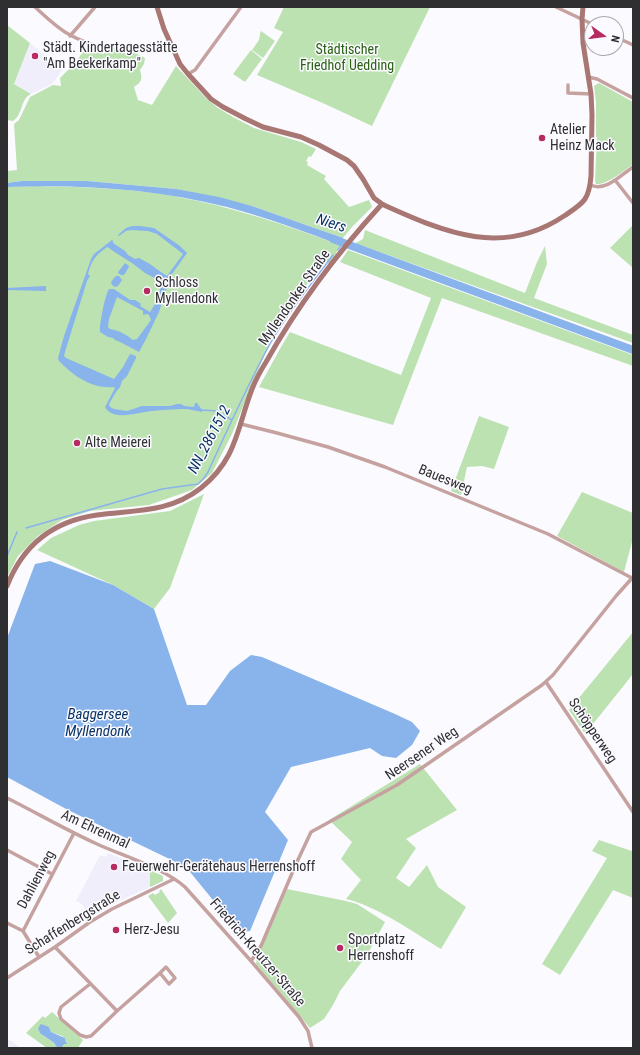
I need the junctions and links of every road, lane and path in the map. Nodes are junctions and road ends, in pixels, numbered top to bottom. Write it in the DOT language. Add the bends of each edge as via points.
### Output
graph roads {
  1 [pos="35,7"];
  2 [pos="95,7"];
  3 [pos="157,7"];
  4 [pos="241,7"];
  5 [pos="556,7"];
  6 [pos="583,7"];
  7 [pos="582,19"];
  8 [pos="70,36"];
  9 [pos="106,48"];
  10 [pos="188,74"];
  11 [pos="588,77"];
  12 [pos="568,85"];
  13 [pos="591,94"];
  14 [pos="633,98"];
  15 [pos="633,167"];
  16 [pos="615,180"];
  17 [pos="590,185"];
  18 [pos="633,203"];
  19 [pos="382,204"];
  20 [pos="241,424"];
  21 [pos="632,578"];
  22 [pos="7,586"];
  23 [pos="546,682"];
  24 [pos="7,798"];
  25 [pos="633,812"];
  26 [pos="74,833"];
  27 [pos="7,850"];
  28 [pos="52,874"];
  29 [pos="174,879"];
  30 [pos="7,923"];
  31 [pos="22,931"];
  32 [pos="55,947"];
  33 [pos="39,957"];
  34 [pos="252,961"];
  35 [pos="160,973"];
  36 [pos="7,978"];
  37 [pos="90,984"];
  38 [pos="117,1011"];
  39 [pos="312,1048"];
  1 -- 8 [label="street"];
  2 -- 8 [label="street"];
  3 -- 10 [label="street" via="173,50"];
  4 -- 10 [label="street" via="195,70"];
  5 -- 7 [label="street"];
  6 -- 7 [label="street"];
  7 -- 11 [label="street"];
  8 -- 9 [label="street"];
  10 -- 19 [label="street" via="211,99 246,119 319,145 347,160 354,166 374,198"];
  11 -- 13 [label="street"];
  11 -- 14 [label="street"];
  12 -- 13 [label="street" via="568,93"];
  13 -- 17 [label="street"];
  15 -- 16 [label="street"];
  16 -- 17 [label="street" via="598,188"];
  16 -- 18 [label="street"];
  17 -- 19 [label="street" via="587,197 578,206 540,229 519,236 496,238 467,235 420,221"];
  19 -- 20 [label="street, Myllendonker Straße" via="349,241 278,341 252,388"];
  20 -- 21 [label="street, Bauesweg" via="328,447 384,467 548,534"];
  20 -- 22 [label="street, Myllendonker Straße" via="226,460 198,491 160,508 93,516 60,526 30,548 16,566"];
  21 -- 23 [label="street, Neersener Weg"];
  23 -- 25 [label="street, Schöpperweg"];
  23 -- 34 [label="street, Neersener Weg" via="397,785 311,832"];
  24 -- 26 [label="street, Am Ehrenmal"];
  26 -- 28 [label="street, Dahlienweg"];
  26 -- 29 [label="street, Am Ehrenmal"];
  27 -- 28 [label="street"];
  28 -- 31 [label="street, Dahlienweg"];
  29 -- 32 [label="street, Schaffenbergstraße" via="118,906"];
  29 -- 34 [label="street, Friedrich-Kreutzer-Straße"];
  30 -- 31 [label="street"];
  31 -- 33 [label="street, Dahlienweg"];
  32 -- 33 [label="street, Schaffenbergstraße"];
  32 -- 37 [label="street"];
  33 -- 36 [label="street, Schaffenbergstraße"];
  34 -- 39 [label="street, Friedrich-Kreutzer-Straße" via="305,1026"];
  35 -- 35 [label="street" via="169,984 175,978 166,967"];
  35 -- 38 [label="street"];
  37 -- 38 [label="street"];
  37 -- 38 [label="street" via="61,1007 61,1019 82,1036 88,1037"];
}
